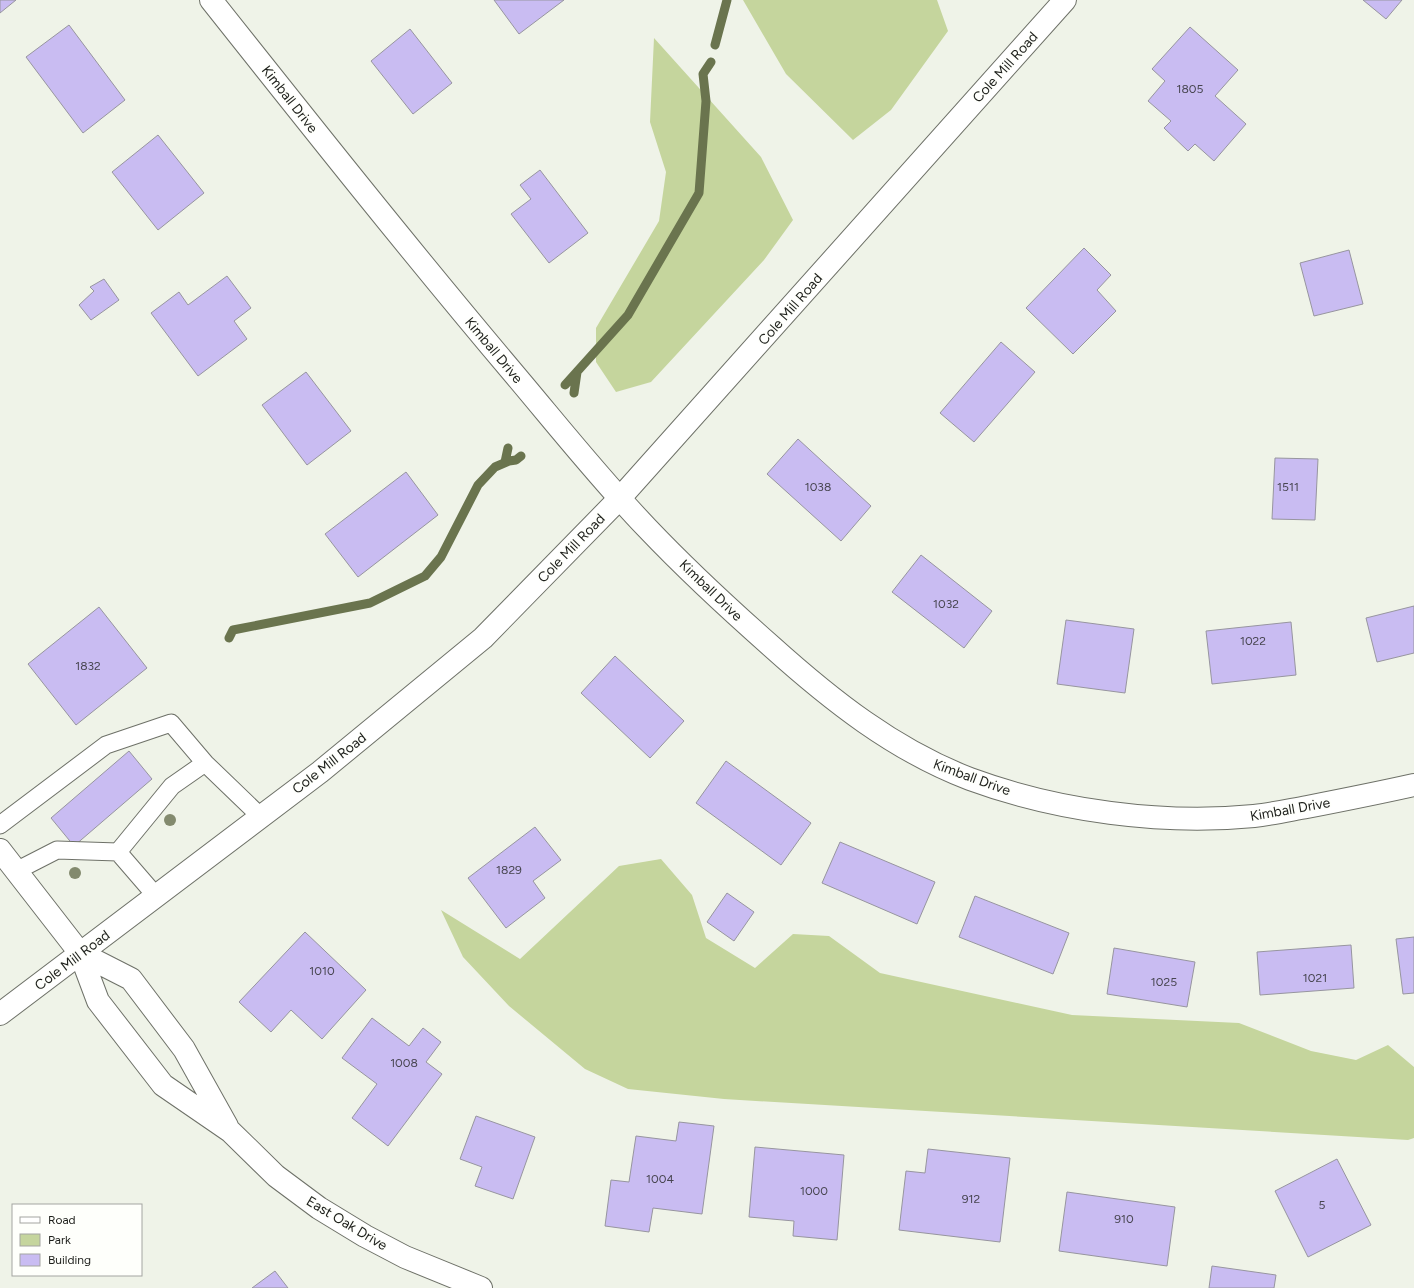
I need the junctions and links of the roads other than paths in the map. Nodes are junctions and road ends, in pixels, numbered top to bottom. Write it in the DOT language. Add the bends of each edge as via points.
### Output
graph roads {
  1 [pos="211,0"];
  2 [pos="1065,0"];
  3 [pos="620,498"];
  4 [pos="205,763"];
  5 [pos="1414,785"];
  6 [pos="260,816"];
  7 [pos="0,825"];
  8 [pos="0,850"];
  9 [pos="118,852"];
  10 [pos="16,870"];
  11 [pos="156,896"];
  12 [pos="80,953"];
  13 [pos="0,1014"];
  14 [pos="230,1131"];
  15 [pos="481,1288"];
  1 -- 3 [label="street, Kimball Drive" via="462,313"];
  2 -- 3 [label="street, Cole Mill Road"];
  3 -- 5 [label="street, Kimball Drive" via="745,624 801,674 845,709 888,738 927,760 971,779 1078,808 1140,816 1196,819 1255,816"];
  3 -- 6 [label="street, Cole Mill Road" via="483,638 320,772"];
  4 -- 6 [label="lane"];
  4 -- 7 [label="lane" via="171,723 106,745"];
  4 -- 9 [label="lane" via="172,786"];
  6 -- 11 [label="street, Cole Mill Road"];
  8 -- 10 [label="street, East Oak Drive"];
  9 -- 10 [label="lane" via="57,850"];
  9 -- 11 [label="lane"];
  10 -- 12 [label="street, East Oak Drive"];
  11 -- 12 [label="street, Cole Mill Road"];
  12 -- 13 [label="street, Cole Mill Road"];
  12 -- 14 [label="street, East Oak Drive" via="98,1000 162,1085"];
  12 -- 14 [label="street, East Oak Drive" via="131,979 184,1049"];
  14 -- 15 [label="street, East Oak Drive" via="276,1176 319,1208 405,1257"];
}
